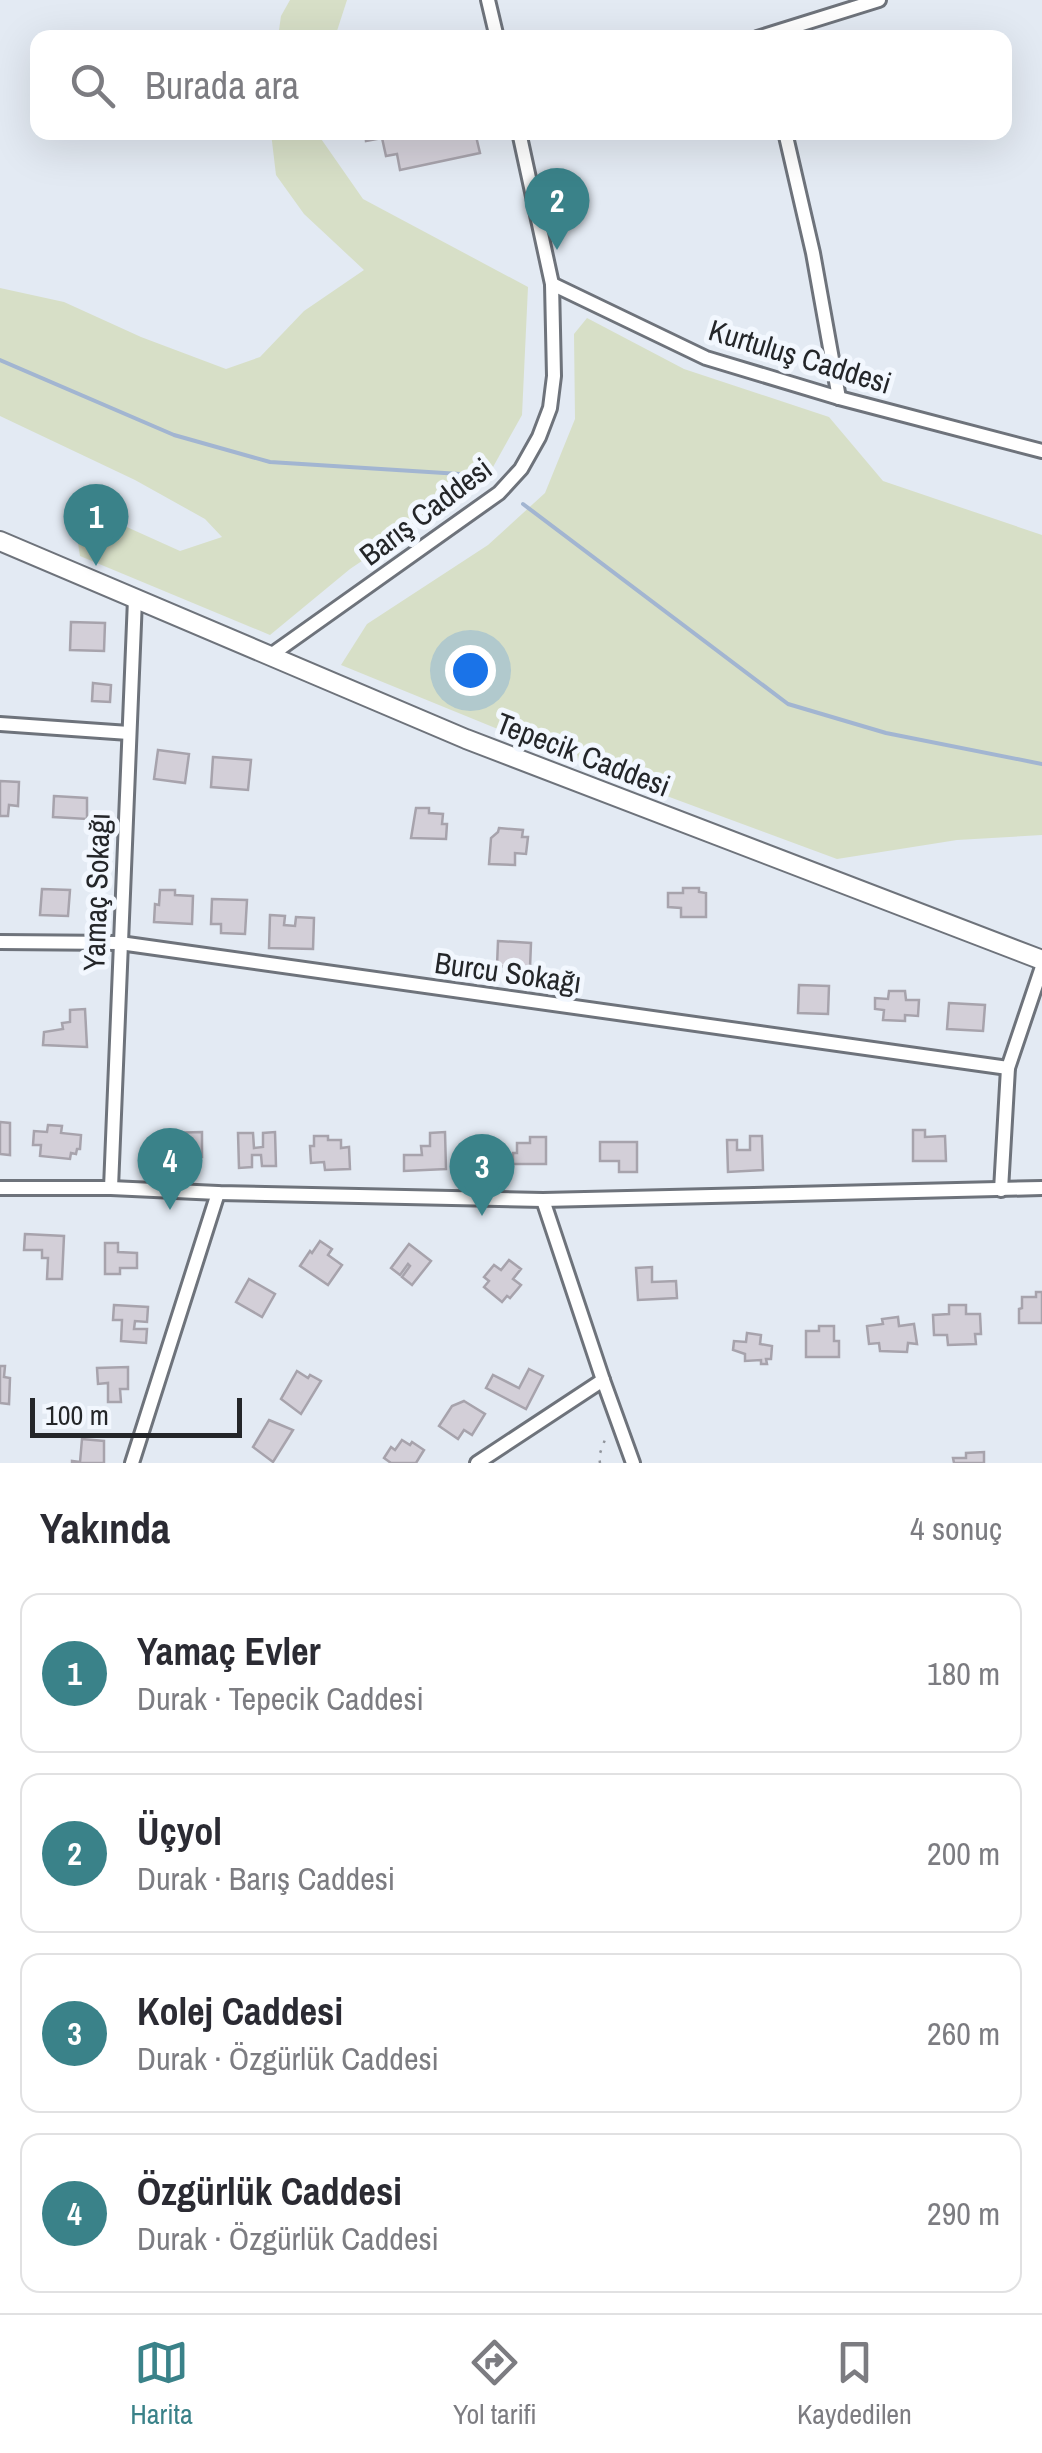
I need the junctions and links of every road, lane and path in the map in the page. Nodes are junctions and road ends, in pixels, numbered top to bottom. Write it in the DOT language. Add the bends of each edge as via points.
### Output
graph roads {
  1 [pos="488,0"];
  2 [pos="879,0"];
  3 [pos="494,30"];
  4 [pos="783,30"];
  5 [pos="521,140"];
  6 [pos="787,140"];
  7 [pos="552,284"];
  8 [pos="839,398"];
  9 [pos="1042,451"];
  10 [pos="0,541"];
  11 [pos="135,598"];
  12 [pos="271,655"];
  13 [pos="0,724"];
  14 [pos="129,733"];
  15 [pos="0,942"];
  16 [pos="120,943"];
  17 [pos="1042,963"];
  18 [pos="1008,1068"];
  19 [pos="0,1188"];
  20 [pos="111,1188"];
  21 [pos="1042,1188"];
  22 [pos="1001,1190"];
  23 [pos="218,1192"];
  24 [pos="543,1200"];
  25 [pos="603,1380"];
  26 [pos="615,1414"];
  27 [pos="132,1463"];
  28 [pos="478,1463"];
  29 [pos="600,1463"];
  30 [pos="633,1463"];
  1 -- 3 [label="street"];
  2 -- 4 [label="street"];
  5 -- 7 [label="street, Barış Caddesi"];
  6 -- 8 [label="street"];
  7 -- 8 [label="street, Kurtuluş Caddesi" via="706,358"];
  7 -- 12 [label="street, Barış Caddesi" via="550,408 521,468 499,494"];
  8 -- 9 [label="street, Kurtuluş Caddesi"];
  10 -- 11 [label="street, Tepecik Caddesi"];
  11 -- 12 [label="street, Tepecik Caddesi"];
  11 -- 14 [label="street, Yamaç Sokağı"];
  12 -- 17 [label="street, Tepecik Caddesi" via="466,739"];
  13 -- 14 [label="street"];
  14 -- 16 [label="street, Yamaç Sokağı"];
  15 -- 16 [label="street, Burcu Sokağı"];
  16 -- 18 [label="street, Burcu Sokağı"];
  16 -- 20 [label="street, Yamaç Sokağı"];
  17 -- 18 [label="street"];
  18 -- 22 [label="street"];
  19 -- 20 [label="street"];
  20 -- 23 [label="street"];
  21 -- 22 [label="street"];
  22 -- 24 [label="street"];
  23 -- 24 [label="street"];
  23 -- 27 [label="street"];
  24 -- 25 [label="street"];
  25 -- 26 [label="street"];
  25 -- 28 [label="street"];
  26 -- 29 [label="path"];
  26 -- 30 [label="street"];
}
